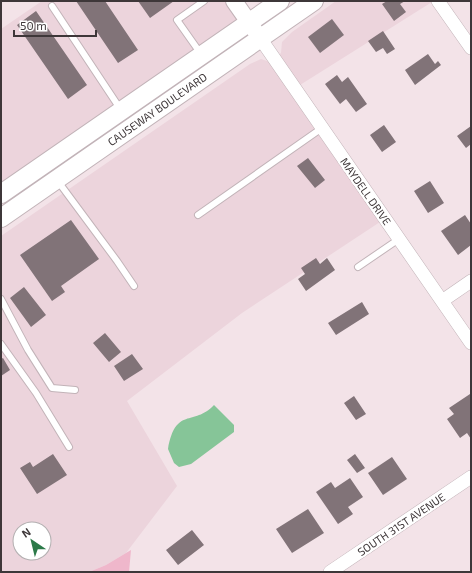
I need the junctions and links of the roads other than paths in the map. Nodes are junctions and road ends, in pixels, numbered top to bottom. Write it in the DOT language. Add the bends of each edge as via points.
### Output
graph roads {
  1 [pos="204,1"];
  2 [pos="234,1"];
  3 [pos="280,1"];
  4 [pos="314,1"];
  5 [pos="438,1"];
  6 [pos="52,6"];
  7 [pos="249,23"];
  8 [pos="260,38"];
  9 [pos="471,48"];
  10 [pos="202,55"];
  11 [pos="121,111"];
  12 [pos="322,128"];
  13 [pos="57,179"];
  14 [pos="1,194"];
  15 [pos="198,215"];
  16 [pos="1,218"];
  17 [pos="399,239"];
  18 [pos="358,267"];
  19 [pos="471,281"];
  20 [pos="134,286"];
  21 [pos="1,299"];
  22 [pos="442,301"];
  23 [pos="471,343"];
  24 [pos="1,344"];
  25 [pos="75,390"];
  26 [pos="69,447"];
  27 [pos="471,477"];
  28 [pos="330,572"];
  1 -- 10 [label="lane" via="177,20"];
  2 -- 7 [label="street"];
  3 -- 7 [label="main road, CAUSEWAY BOULEVARD"];
  4 -- 8 [label="main road, CAUSEWAY BOULEVARD"];
  5 -- 9 [label="street"];
  6 -- 11 [label="lane"];
  7 -- 8 [label="street"];
  7 -- 10 [label="main road, CAUSEWAY BOULEVARD"];
  8 -- 12 [label="street, MAYDELL DRIVE"];
  8 -- 13 [label="main road, CAUSEWAY BOULEVARD"];
  10 -- 11 [label="main road, CAUSEWAY BOULEVARD"];
  11 -- 14 [label="main road, CAUSEWAY BOULEVARD"];
  12 -- 15 [label="lane"];
  12 -- 17 [label="street, MAYDELL DRIVE"];
  13 -- 16 [label="main road, CAUSEWAY BOULEVARD"];
  13 -- 20 [label="lane"];
  17 -- 18 [label="lane"];
  17 -- 22 [label="street, MAYDELL DRIVE"];
  19 -- 22 [label="street"];
  21 -- 25 [label="lane" via="52,388"];
  22 -- 23 [label="street, MAYDELL DRIVE"];
  24 -- 26 [label="lane" via="36,393"];
  27 -- 28 [label="street, SOUTH 31ST AVENUE"];
}
